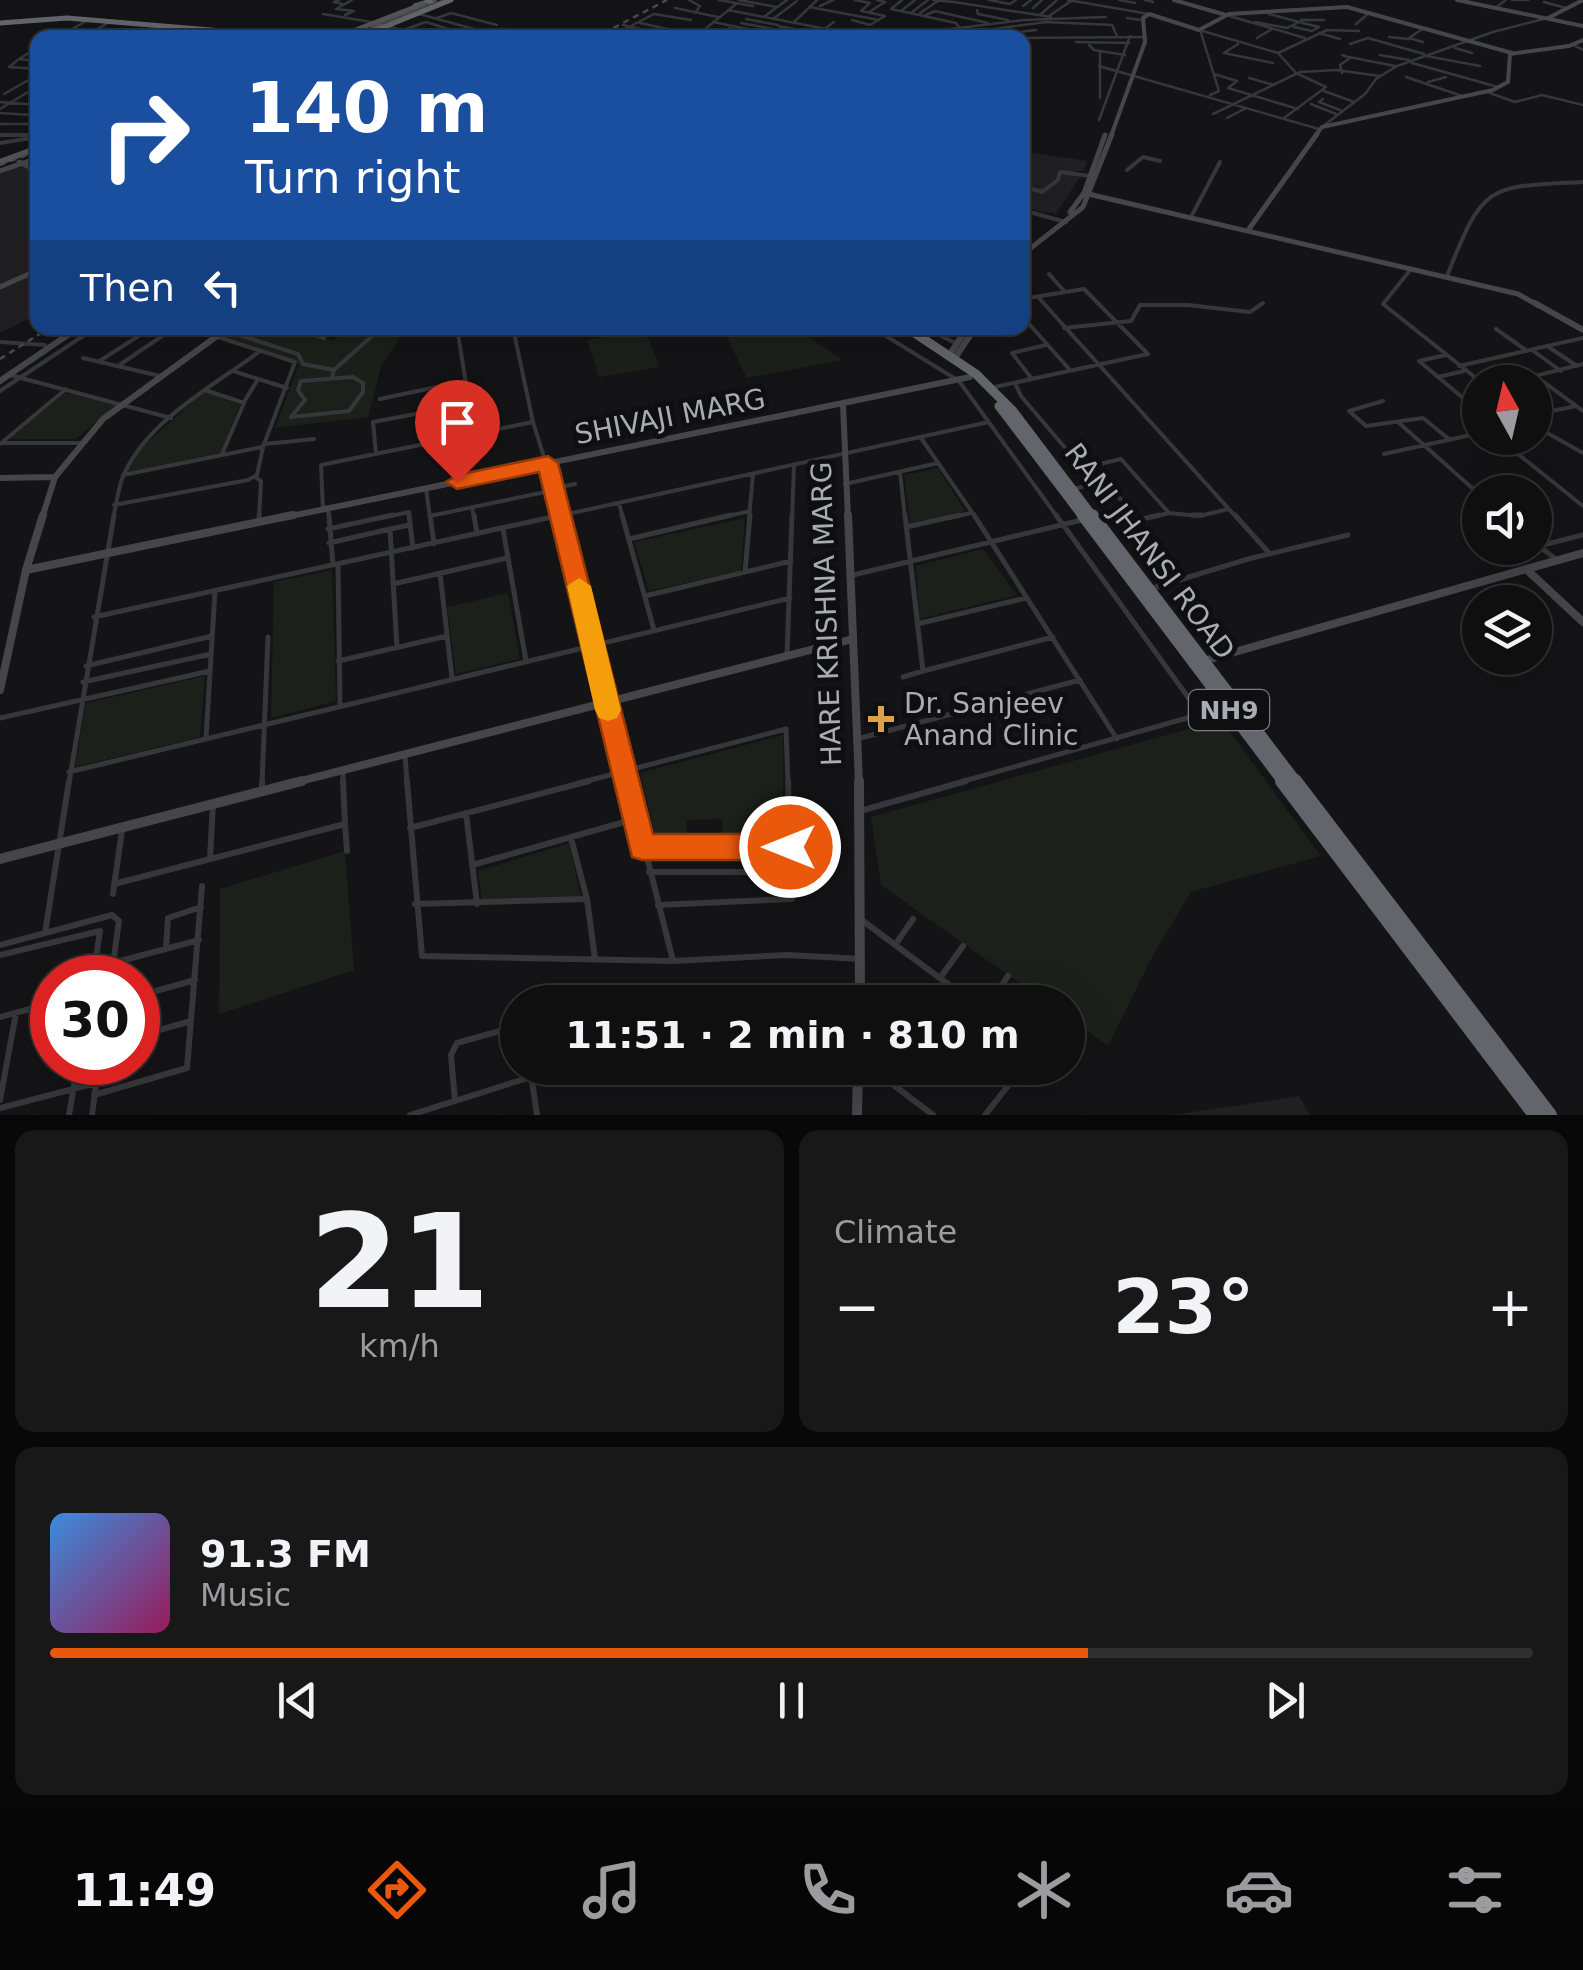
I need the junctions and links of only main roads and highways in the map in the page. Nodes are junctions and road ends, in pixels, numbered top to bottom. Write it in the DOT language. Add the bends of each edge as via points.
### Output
graph roads {
  1 [pos="436,2"];
  2 [pos="0,24"];
  3 [pos="126,24"];
  4 [pos="194,30"];
  5 [pos="204,30"];
  6 [pos="351,30"];
  7 [pos="354,30"];
  8 [pos="371,30"];
  9 [pos="376,30"];
  10 [pos="30,156"];
  11 [pos="30,157"];
  12 [pos="0,166"];
  13 [pos="915,335"];
  14 [pos="918,335"];
  15 [pos="1068,491"];
  16 [pos="1144,591"];
  17 [pos="1535,1115"];
  18 [pos="1550,1115"];
  1 -- 6 [label="highway"];
  1 -- 7 [label="main road, bridge"];
  1 -- 8 [label="main road, bridge"];
  1 -- 9 [label="highway"];
  2 -- 3 [label="highway"];
  2 -- 3 [label="highway" via="51,18"];
  3 -- 4 [label="highway"];
  3 -- 5 [label="highway"];
  10 -- 12 [label="main road"];
  11 -- 12 [label="main road"];
  13 -- 15 [label="highway, RANI JHANSI ROAD / NH9" via="1006,413"];
  14 -- 15 [label="highway, RANI JHANSI ROAD / NH9" via="952,356 1013,411"];
  15 -- 16 [label="highway, RANI JHANSI ROAD / NH9"];
  16 -- 17 [label="highway, RANI JHANSI ROAD / NH9"];
  16 -- 18 [label="highway, RANI JHANSI ROAD / NH9"];
}
